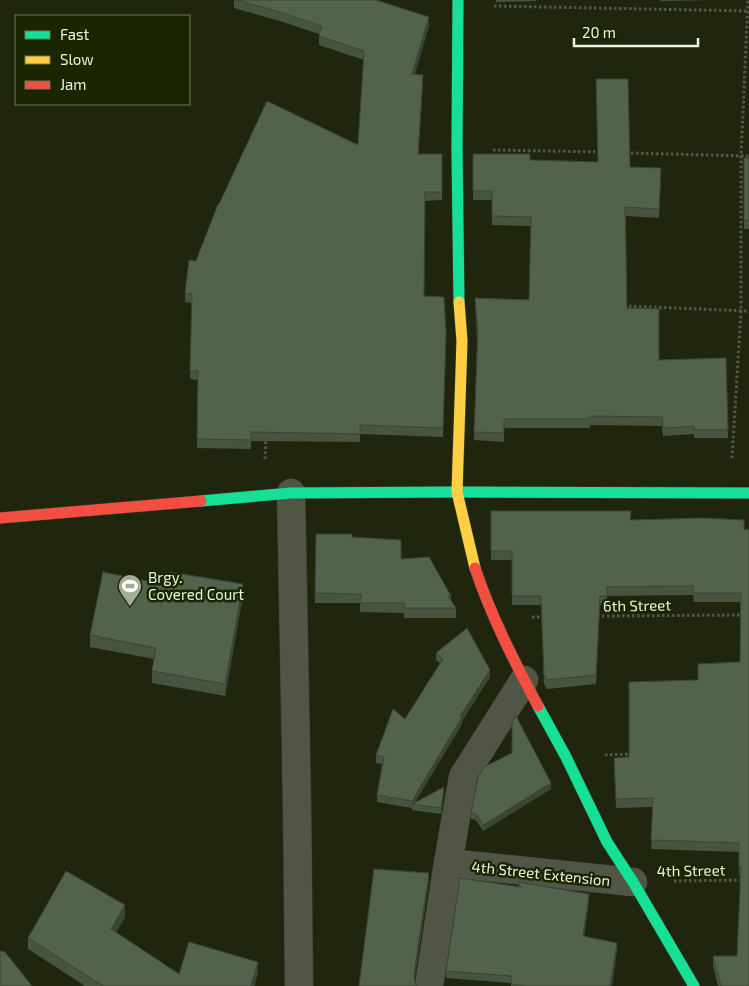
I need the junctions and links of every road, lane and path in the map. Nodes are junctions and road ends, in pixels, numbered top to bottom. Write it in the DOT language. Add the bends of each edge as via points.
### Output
graph roads {
  1 [pos="748,0"];
  2 [pos="458,3"];
  3 [pos="748,11"];
  4 [pos="457,149"];
  5 [pos="604,152"];
  6 [pos="624,153"];
  7 [pos="742,156"];
  8 [pos="749,156"];
  9 [pos="624,306"];
  10 [pos="741,311"];
  11 [pos="749,311"];
  12 [pos="266,436"];
  13 [pos="457,492"];
  14 [pos="290,493"];
  15 [pos="730,493"];
  16 [pos="749,493"];
  17 [pos="263,494"];
  18 [pos="0,518"];
  19 [pos="749,615"];
  20 [pos="592,616"];
  21 [pos="553,617"];
  22 [pos="494,618"];
  23 [pos="524,680"];
  24 [pos="633,754"];
  25 [pos="566,757"];
  26 [pos="448,863"];
  27 [pos="749,880"];
  28 [pos="633,882"];
  29 [pos="298,986"];
  30 [pos="429,986"];
  31 [pos="694,986"];
  1 -- 3 [label="path"];
  2 -- 3 [label="path"];
  2 -- 4 [label="street"];
  3 -- 7 [label="path"];
  4 -- 5 [label="path"];
  4 -- 13 [label="street" via="462,341"];
  6 -- 7 [label="path"];
  7 -- 8 [label="path"];
  7 -- 10 [label="path"];
  9 -- 10 [label="path"];
  10 -- 11 [label="path"];
  10 -- 15 [label="path"];
  12 -- 17 [label="path"];
  13 -- 14 [label="street"];
  13 -- 15 [label="street"];
  13 -- 22 [label="street" via="475,569"];
  14 -- 17 [label="street"];
  14 -- 29 [label="street"];
  15 -- 16 [label="street"];
  17 -- 18 [label="street"];
  19 -- 20 [label="path, 6th Street"];
  21 -- 22 [label="path"];
  22 -- 23 [label="street"];
  23 -- 25 [label="street"];
  23 -- 26 [label="street" via="463,777"];
  24 -- 25 [label="path"];
  25 -- 28 [label="street" via="607,842"];
  26 -- 28 [label="street, 4th Street Extension"];
  26 -- 30 [label="street"];
  27 -- 28 [label="path, 4th Street"];
  28 -- 31 [label="street"];
}
